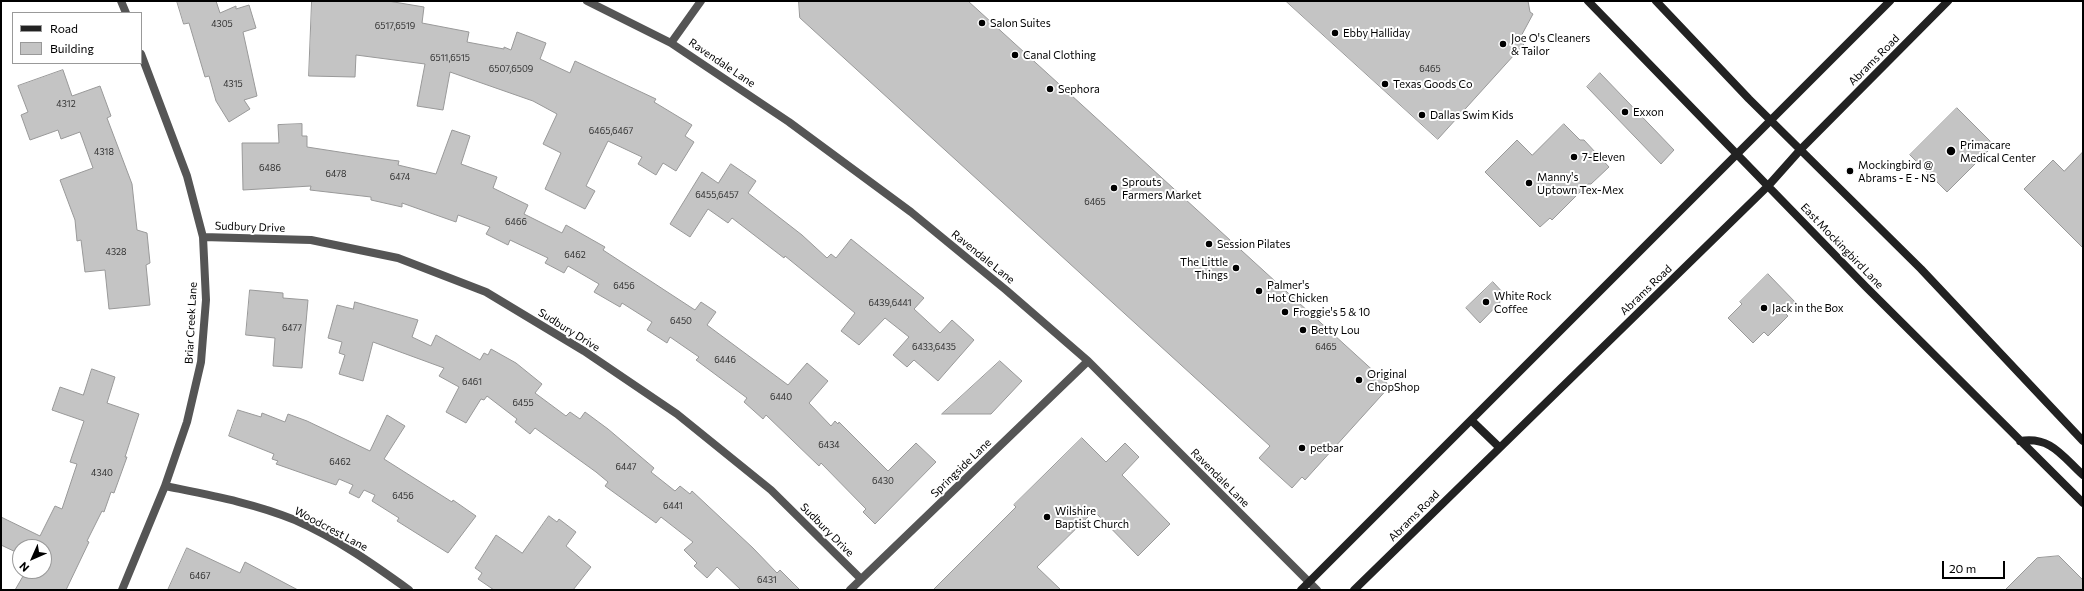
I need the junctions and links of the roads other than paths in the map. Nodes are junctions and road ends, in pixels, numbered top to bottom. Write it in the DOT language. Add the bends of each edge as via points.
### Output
graph roads {
  1 [pos="121,1"];
  2 [pos="587,1"];
  3 [pos="700,1"];
  4 [pos="1588,1"];
  5 [pos="1656,1"];
  6 [pos="1890,1"];
  7 [pos="1948,1"];
  8 [pos="126,12"];
  9 [pos="671,43"];
  10 [pos="142,57"];
  11 [pos="1771,121"];
  12 [pos="1801,149"];
  13 [pos="1737,154"];
  14 [pos="1768,186"];
  15 [pos="203,237"];
  16 [pos="1088,361"];
  17 [pos="1471,420"];
  18 [pos="2083,440"];
  19 [pos="2020,441"];
  20 [pos="1499,447"];
  21 [pos="2083,475"];
  22 [pos="165,486"];
  23 [pos="2083,503"];
  24 [pos="861,579"];
  25 [pos="1309,582"];
  26 [pos="122,590"];
  27 [pos="409,590"];
  28 [pos="850,590"];
  29 [pos="1301,590"];
  30 [pos="1317,590"];
  31 [pos="1354,590"];
  1 -- 8 [label="street"];
  2 -- 9 [label="street, Ravendale Lane"];
  3 -- 9 [label="street"];
  4 -- 13 [label="main road, East Mockingbird Lane"];
  5 -- 11 [label="main road"];
  6 -- 11 [label="main road"];
  7 -- 12 [label="main road, Abrams Road"];
  9 -- 16 [label="street, Ravendale Lane" via="789,122 911,212"];
  10 -- 15 [label="street, Briar Creek Lane" via="187,176"];
  11 -- 12 [label="main road"];
  11 -- 13 [label="main road"];
  12 -- 14 [label="main road, Abrams Road"];
  12 -- 18 [label="main road" via="1921,269"];
  13 -- 14 [label="main road, East Mockingbird Lane"];
  13 -- 17 [label="main road"];
  14 -- 19 [label="main road, East Mockingbird Lane"];
  14 -- 20 [label="main road, Abrams Road"];
  15 -- 22 [label="street, Briar Creek Lane" via="206,300 202,362"];
  15 -- 24 [label="street, Sudbury Drive" via="311,240 398,258 486,292 584,351 677,414 771,490"];
  16 -- 24 [label="street, Springside Lane"];
  16 -- 25 [label="street, Ravendale Lane"];
  17 -- 20 [label="main road"];
  17 -- 25 [label="main road"];
  19 -- 21 [label="main road" via="2032,439 2055,447"];
  19 -- 23 [label="main road, East Mockingbird Lane"];
  20 -- 31 [label="main road, Abrams Road"];
  22 -- 26 [label="street, Briar Creek Lane"];
  22 -- 27 [label="street, Woodcrest Lane" via="238,501 295,520 360,555"];
  24 -- 28 [label="street, Springside Lane"];
  25 -- 29 [label="main road"];
  25 -- 30 [label="street, Ravendale Lane"];
}
